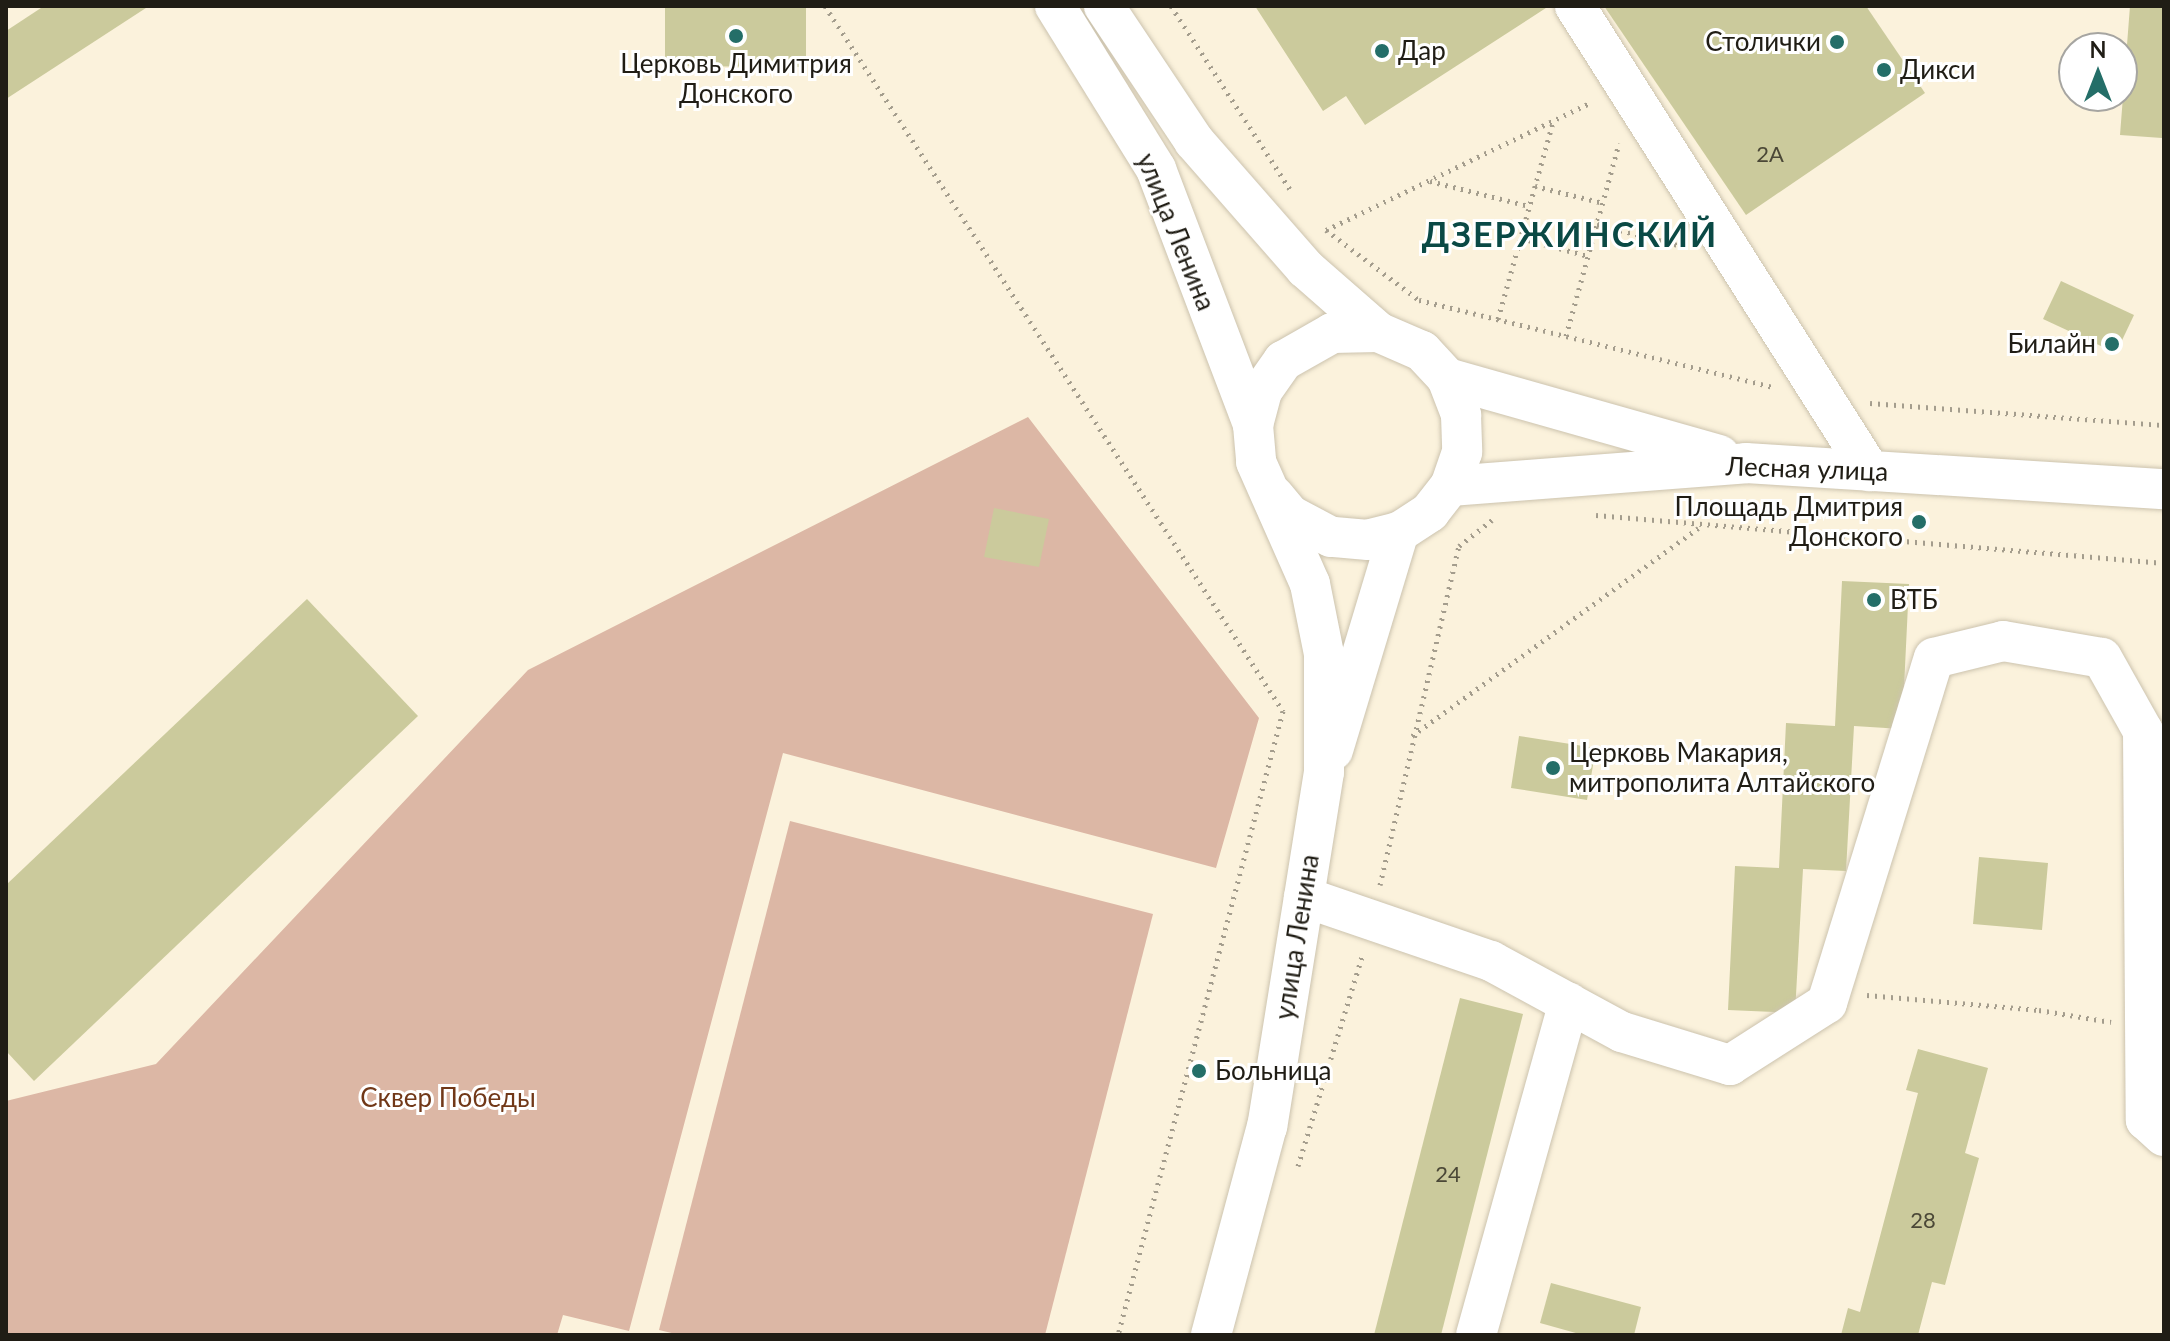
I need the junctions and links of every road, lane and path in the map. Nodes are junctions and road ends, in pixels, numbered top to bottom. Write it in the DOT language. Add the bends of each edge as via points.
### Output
graph roads {
  1 [pos="825,6"];
  2 [pos="1055,6"];
  3 [pos="1104,6"];
  4 [pos="1171,6"];
  5 [pos="1575,6"];
  6 [pos="1629,91"];
  7 [pos="1553,121"];
  8 [pos="1429,180"];
  9 [pos="1535,186"];
  10 [pos="1300,202"];
  11 [pos="1603,203"];
  12 [pos="1529,206"];
  13 [pos="1318,221"];
  14 [pos="1597,224"];
  15 [pos="1326,230"];
  16 [pos="1521,238"];
  17 [pos="1588,256"];
  18 [pos="1738,261"];
  19 [pos="1498,319"];
  20 [pos="1378,332"];
  21 [pos="1566,336"];
  22 [pos="1447,378"];
  23 [pos="1824,398"];
  24 [pos="1253,425"];
  25 [pos="2164,425"];
  26 [pos="1746,463"];
  27 [pos="1870,471"];
  28 [pos="2163,477"];
  29 [pos="1450,486"];
  30 [pos="1266,487"];
  31 [pos="1501,513"];
  32 [pos="1590,514"];
  33 [pos="1699,527"];
  34 [pos="1399,532"];
  35 [pos="2164,563"];
  36 [pos="1411,736"];
  37 [pos="1324,772"];
  38 [pos="1304,897"];
  39 [pos="1373,921"];
  40 [pos="1830,992"];
  41 [pos="1569,1003"];
  42 [pos="2146,1028"];
  43 [pos="2164,1136"];
  44 [pos="1296,1172"];
  45 [pos="1118,1335"];
  46 [pos="1211,1335"];
  47 [pos="1476,1335"];
  1 -- 45 [label="path" via="1283,711"];
  2 -- 24 [label="street, улица Ленина" via="1156,169"];
  3 -- 20 [label="street, улица Ленина" via="1194,141 1305,268"];
  4 -- 10 [label="path"];
  5 -- 6 [label="street"];
  6 -- 7 [label="path"];
  6 -- 11 [label="path"];
  6 -- 18 [label="street"];
  7 -- 8 [label="path"];
  7 -- 9 [label="path"];
  8 -- 12 [label="path"];
  8 -- 15 [label="path"];
  9 -- 11 [label="path"];
  9 -- 12 [label="path"];
  11 -- 14 [label="path"];
  12 -- 16 [label="path"];
  13 -- 15 [label="path"];
  14 -- 17 [label="path"];
  14 -- 18 [label="path"];
  15 -- 19 [label="path" via="1419,300"];
  16 -- 17 [label="path"];
  16 -- 19 [label="path"];
  17 -- 21 [label="path"];
  18 -- 23 [label="street"];
  19 -- 21 [label="path"];
  20 -- 22 [label="street, улица Ленина" via="1422,351"];
  20 -- 24 [label="street, улица Ленина" via="1332,333 1299,347 1262,391"];
  21 -- 23 [label="path"];
  22 -- 26 [label="street"];
  22 -- 29 [label="street, улица Ленина" via="1462,427 1462,452"];
  23 -- 25 [label="path"];
  23 -- 27 [label="street"];
  24 -- 30 [label="street, улица Ленина" via="1256,462"];
  26 -- 27 [label="street, Лесная улица"];
  26 -- 29 [label="street, Лесная улица"];
  27 -- 28 [label="street, Лесная улица"];
  29 -- 34 [label="street, улица Ленина" via="1430,512"];
  30 -- 34 [label="street, улица Ленина" via="1290,515 1331,537 1368,540"];
  30 -- 37 [label="street, улица Ленина" via="1310,584 1324,654"];
  31 -- 36 [label="path" via="1459,546"];
  32 -- 33 [label="path"];
  33 -- 35 [label="path"];
  33 -- 36 [label="path"];
  34 -- 37 [label="street, улица Ленина" via="1344,723"];
  36 -- 39 [label="path"];
  37 -- 38 [label="street, улица Ленина"];
  38 -- 39 [label="street"];
  38 -- 46 [label="street, улица Ленина" via="1267,1126"];
  39 -- 41 [label="street" via="1491,961"];
  39 -- 44 [label="path"];
  40 -- 41 [label="street" via="1827,1003 1730,1065 1622,1032"];
  40 -- 42 [label="path" via="2039,1010"];
  40 -- 42 [label="street" via="1934,658 2003,641 2102,658 2143,731"];
  41 -- 47 [label="street"];
  42 -- 43 [label="street" via="2146,1120"];
}
